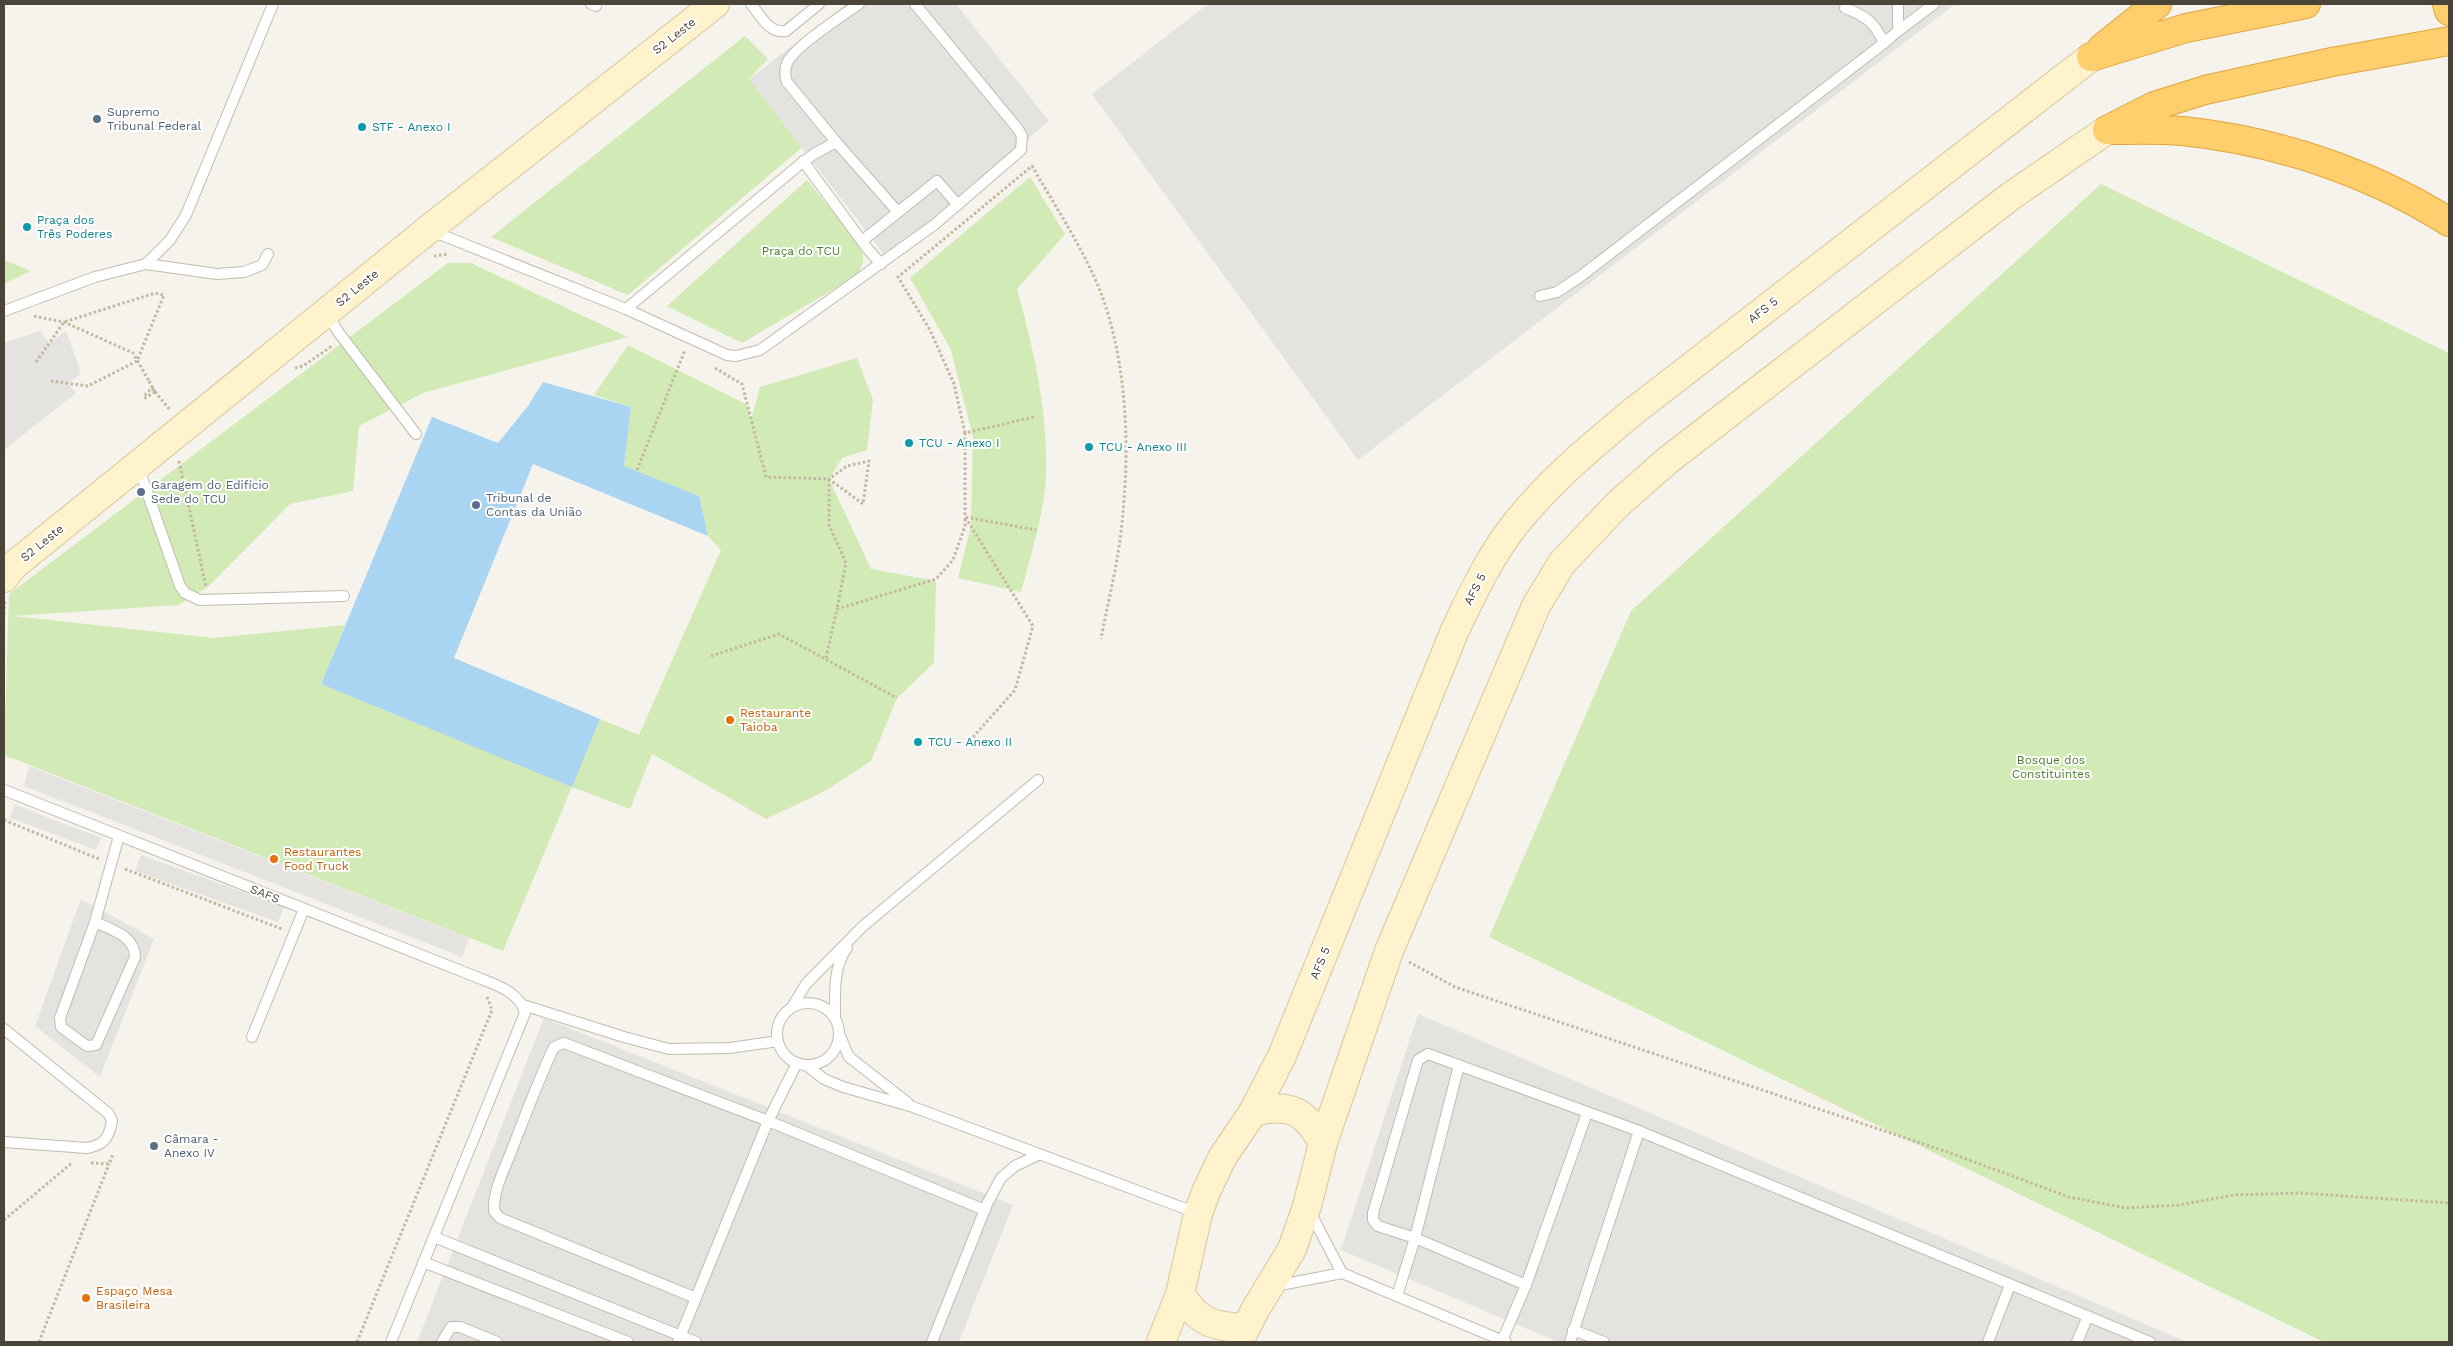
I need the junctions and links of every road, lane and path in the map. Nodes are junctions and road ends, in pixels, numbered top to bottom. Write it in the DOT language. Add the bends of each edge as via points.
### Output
graph roads {
  1 [pos="273,4"];
  2 [pos="715,4"];
  3 [pos="751,4"];
  4 [pos="819,4"];
  5 [pos="859,4"];
  6 [pos="915,4"];
  7 [pos="1898,4"];
  8 [pos="1934,4"];
  9 [pos="2156,4"];
  10 [pos="2306,4"];
  11 [pos="2447,4"];
  12 [pos="1845,8"];
  13 [pos="2449,11"];
  14 [pos="1898,30"];
  15 [pos="2449,41"];
  16 [pos="1884,43"];
  17 [pos="2091,57"];
  18 [pos="2107,130"];
  19 [pos="836,142"];
  20 [pos="804,162"];
  21 [pos="958,205"];
  22 [pos="898,212"];
  23 [pos="2449,222"];
  24 [pos="429,229"];
  25 [pos="862,241"];
  26 [pos="268,254"];
  27 [pos="146,264"];
  28 [pos="881,264"];
  29 [pos="1540,296"];
  30 [pos="626,309"];
  31 [pos="4,311"];
  32 [pos="327,313"];
  33 [pos="29,315"];
  34 [pos="64,322"];
  35 [pos="691,353"];
  36 [pos="137,361"];
  37 [pos="36,362"];
  38 [pos="712,366"];
  39 [pos="51,381"];
  40 [pos="154,390"];
  41 [pos="1034,417"];
  42 [pos="965,433"];
  43 [pos="416,434"];
  44 [pos="172,438"];
  45 [pos="138,466"];
  46 [pos="637,470"];
  47 [pos="829,479"];
  48 [pos="965,517"];
  49 [pos="1036,530"];
  50 [pos="4,578"];
  51 [pos="344,596"];
  52 [pos="209,600"];
  53 [pos="837,609"];
  54 [pos="1101,639"];
  55 [pos="711,656"];
  56 [pos="826,658"];
  57 [pos="897,698"];
  58 [pos="973,737"];
  59 [pos="1038,780"];
  60 [pos="4,790"];
  61 [pos="4,820"];
  62 [pos="119,836"];
  63 [pos="102,860"];
  64 [pos="123,868"];
  65 [pos="304,909"];
  66 [pos="95,922"];
  67 [pos="862,927"];
  68 [pos="283,929"];
  69 [pos="1389,951"];
  70 [pos="486,995"];
  71 [pos="523,1005"];
  72 [pos="792,1007"];
  73 [pos="835,1017"];
  74 [pos="4,1029"];
  75 [pos="252,1036"];
  76 [pos="840,1036"];
  77 [pos="778,1042"];
  78 [pos="801,1064"];
  79 [pos="1460,1065"];
  80 [pos="913,1107"];
  81 [pos="1253,1112"];
  82 [pos="1587,1113"];
  83 [pos="768,1122"];
  84 [pos="1639,1131"];
  85 [pos="4,1142"];
  86 [pos="1324,1143"];
  87 [pos="1038,1155"];
  88 [pos="70,1162"];
  89 [pos="109,1164"];
  90 [pos="2449,1203"];
  91 [pos="1307,1206"];
  92 [pos="985,1210"];
  93 [pos="1198,1214"];
  94 [pos="4,1220"];
  95 [pos="434,1237"];
  96 [pos="1414,1238"];
  97 [pos="423,1262"];
  98 [pos="1342,1273"];
  99 [pos="1526,1285"];
  100 [pos="2010,1285"];
  101 [pos="1270,1286"];
  102 [pos="1180,1294"];
  103 [pos="1397,1296"];
  104 [pos="696,1298"];
  105 [pos="2088,1316"];
  106 [pos="1573,1330"];
  107 [pos="1242,1335"];
  108 [pos="679,1339"];
  109 [pos="1504,1341"];
  110 [pos="38,1342"];
  111 [pos="357,1342"];
  112 [pos="391,1342"];
  113 [pos="442,1342"];
  114 [pos="497,1342"];
  115 [pos="628,1342"];
  116 [pos="696,1342"];
  117 [pos="932,1342"];
  118 [pos="1161,1342"];
  119 [pos="1570,1342"];
  120 [pos="1604,1342"];
  121 [pos="1988,1342"];
  122 [pos="2077,1342"];
  123 [pos="2150,1342"];
  1 -- 27 [label="lane" via="186,215 170,240"];
  2 -- 24 [label="main road, S2 Leste"];
  3 -- 4 [label="lane" via="771,29 781,32"];
  5 -- 19 [label="lane" via="800,48 788,62 785,73 787,82"];
  6 -- 21 [label="lane" via="1022,136 1020,150"];
  7 -- 14 [label="lane"];
  8 -- 14 [label="lane"];
  9 -- 17 [label="highway"];
  10 -- 17 [label="highway" via="2186,28"];
  11 -- 13 [label="highway"];
  12 -- 16 [label="lane" via="1873,22"];
  14 -- 16 [label="lane"];
  15 -- 18 [label="highway" via="2204,90 2154,106"];
  16 -- 29 [label="lane" via="1581,276 1556,292"];
  17 -- 81 [label="main road, AFS 5" via="1634,411 1563,471 1512,527 1484,572 1455,630 1282,1056"];
  18 -- 23 [label="highway" via="2182,131 2294,152 2343,168 2428,208"];
  18 -- 69 [label="main road" via="2011,196 1668,460 1618,504 1562,563 1536,606"];
  19 -- 20 [label="lane"];
  19 -- 22 [label="lane"];
  20 -- 25 [label="lane"];
  20 -- 30 [label="lane"];
  21 -- 22 [label="lane" via="937,181"];
  21 -- 28 [label="lane"];
  22 -- 25 [label="lane"];
  24 -- 30 [label="lane"];
  24 -- 32 [label="main road, S2 Leste"];
  25 -- 28 [label="lane"];
  26 -- 27 [label="lane" via="262,265 244,272 217,274"];
  27 -- 31 [label="lane" via="94,277"];
  28 -- 30 [label="lane" via="760,350 748,354 727,355"];
  32 -- 43 [label="lane"];
  32 -- 44 [label="main road, S2 Leste"];
  33 -- 34 [label="path"];
  34 -- 36 [label="path" via="133,353"];
  34 -- 36 [label="path" via="155,293 164,295"];
  34 -- 37 [label="path"];
  35 -- 46 [label="path" via="685,349"];
  36 -- 39 [label="path" via="88,386"];
  36 -- 40 [label="path, bridge"];
  38 -- 47 [label="path" via="742,384 766,477"];
  41 -- 42 [label="path"];
  42 -- 48 [label="path"];
  42 -- 54 [label="path" via="954,384 930,330 898,277 1032,166 1072,234 1099,289 1111,327 1124,392 1126,472 1123,514"];
  44 -- 45 [label="main road, S2 Leste"];
  44 -- 52 [label="path"];
  45 -- 50 [label="main road, S2 Leste" via="13,566"];
  45 -- 52 [label="lane" via="180,586 185,593 200,600"];
  47 -- 47 [label="path" via="863,504 869,461 847,466"];
  47 -- 53 [label="path" via="828,525 846,563"];
  48 -- 49 [label="path"];
  48 -- 53 [label="path" via="953,560 936,579"];
  48 -- 58 [label="path" via="1033,626 1015,690"];
  51 -- 52 [label="lane"];
  53 -- 56 [label="path"];
  55 -- 56 [label="path" via="779,634"];
  56 -- 57 [label="path"];
  59 -- 67 [label="lane"];
  60 -- 62 [label="lane, SAFS"];
  61 -- 63 [label="path"];
  62 -- 65 [label="lane, SAFS"];
  62 -- 66 [label="lane"];
  64 -- 68 [label="path"];
  65 -- 71 [label="lane, SAFS" via="501,987"];
  65 -- 75 [label="lane"];
  66 -- 66 [label="lane" via="60,1024 87,1046 96,1045 135,957 135,947 128,938"];
  67 -- 72 [label="lane" via="806,984"];
  67 -- 73 [label="lane" via="842,954 835,987"];
  69 -- 86 [label="main road"];
  69 -- 90 [label="path" via="1455,987 1950,1153 2069,1197 2126,1208 2179,1205 2234,1195 2300,1193"];
  70 -- 111 [label="path" via="492,1010"];
  71 -- 77 [label="lane" via="669,1049 730,1048"];
  71 -- 95 [label="lane" via="525,1013"];
  72 -- 73 [label="lane" via="811,1002 820,1004"];
  72 -- 77 [label="lane" via="779,1022"];
  73 -- 76 [label="lane"];
  74 -- 85 [label="lane" via="109,1114 112,1121 106,1139 99,1146"];
  76 -- 78 [label="lane" via="838,1046 825,1061"];
  76 -- 80 [label="lane" via="850,1057"];
  77 -- 78 [label="lane" via="785,1054"];
  78 -- 80 [label="lane" via="837,1084"];
  78 -- 83 [label="lane"];
  79 -- 82 [label="lane"];
  79 -- 96 [label="lane"];
  79 -- 96 [label="lane" via="1428,1054 1418,1060 1373,1213 1378,1226"];
  80 -- 87 [label="lane"];
  81 -- 86 [label="main road" via="1275,1107 1298,1111 1314,1126"];
  81 -- 93 [label="main road, AFS 5" via="1222,1158"];
  82 -- 84 [label="lane"];
  82 -- 99 [label="lane"];
  83 -- 92 [label="lane"];
  83 -- 104 [label="lane"];
  83 -- 104 [label="lane" via="564,1043 554,1047 538,1082 506,1165 494,1211 500,1218"];
  84 -- 100 [label="lane"];
  84 -- 106 [label="lane"];
  86 -- 91 [label="main road"];
  87 -- 92 [label="lane" via="1015,1166 1001,1178"];
  87 -- 93 [label="lane"];
  88 -- 94 [label="path"];
  89 -- 110 [label="path"];
  91 -- 98 [label="lane"];
  91 -- 101 [label="main road" via="1292,1249"];
  92 -- 117 [label="lane"];
  93 -- 102 [label="main road, AFS 5"];
  95 -- 97 [label="lane"];
  95 -- 108 [label="lane"];
  96 -- 99 [label="lane"];
  96 -- 103 [label="lane"];
  97 -- 112 [label="lane"];
  97 -- 115 [label="lane"];
  98 -- 101 [label="lane"];
  98 -- 103 [label="lane"];
  99 -- 109 [label="lane"];
  100 -- 105 [label="lane"];
  100 -- 121 [label="lane"];
  101 -- 107 [label="main road"];
  102 -- 107 [label="main road" via="1192,1312 1208,1323"];
  102 -- 118 [label="main road, AFS 5"];
  103 -- 109 [label="lane"];
  104 -- 108 [label="lane"];
  105 -- 122 [label="lane"];
  105 -- 123 [label="lane"];
  106 -- 119 [label="lane"];
  106 -- 120 [label="lane"];
  108 -- 116 [label="lane"];
  113 -- 114 [label="lane" via="451,1327 460,1327"];
}
